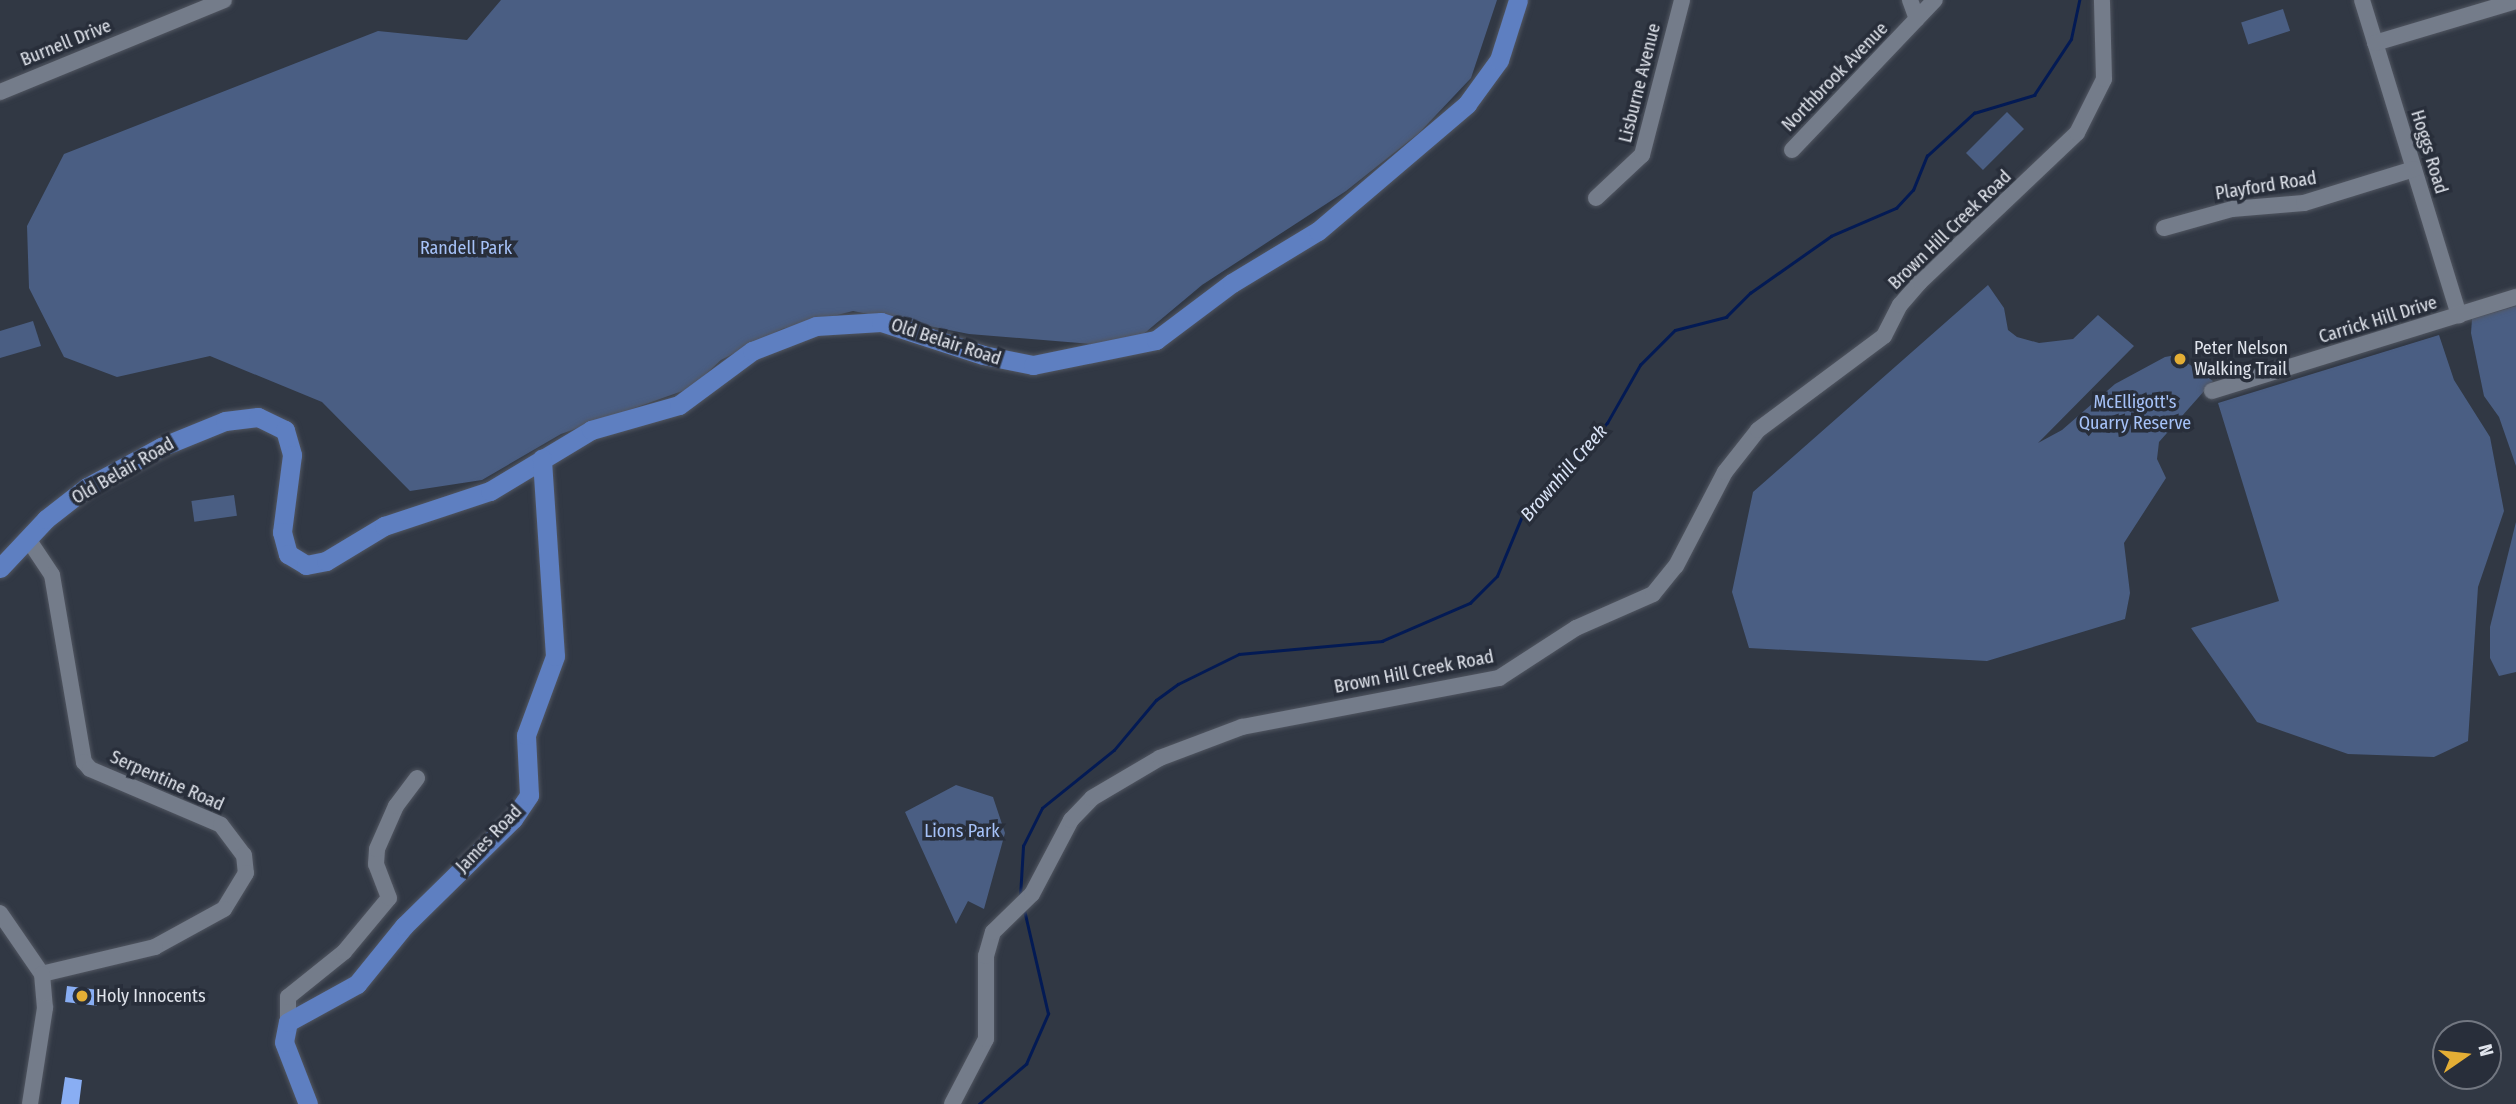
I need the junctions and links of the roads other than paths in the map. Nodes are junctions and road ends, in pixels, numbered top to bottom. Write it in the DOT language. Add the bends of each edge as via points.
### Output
graph roads {
  1 [pos="224,0"];
  2 [pos="1518,0"];
  3 [pos="1682,0"];
  4 [pos="1910,0"];
  5 [pos="1936,0"];
  6 [pos="2102,0"];
  7 [pos="2362,0"];
  8 [pos="2516,1"];
  9 [pos="1917,19"];
  10 [pos="2375,43"];
  11 [pos="0,92"];
  12 [pos="1792,150"];
  13 [pos="2414,169"];
  14 [pos="1595,198"];
  15 [pos="2164,228"];
  16 [pos="2516,297"];
  17 [pos="2459,315"];
  18 [pos="2212,391"];
  19 [pos="542,458"];
  20 [pos="28,538"];
  21 [pos="0,568"];
  22 [pos="417,778"];
  23 [pos="3,923"];
  24 [pos="42,974"];
  25 [pos="288,1022"];
  26 [pos="30,1104"];
  27 [pos="309,1104"];
  28 [pos="952,1104"];
  1 -- 11 [label="street, Burnell Drive"];
  2 -- 19 [label="main road, Old Belair Road" via="1499,60 1467,104 1337,216 1232,283 1156,340 1033,365 983,355 881,322 816,326 752,351 679,405 591,430"];
  3 -- 14 [label="street, Lisburne Avenue" via="1642,155"];
  4 -- 9 [label="street"];
  5 -- 9 [label="street, Northbrook Avenue"];
  6 -- 28 [label="street, Brown Hill Creek Road" via="2104,79 2077,134 1920,282 1900,305 1884,336 1758,430 1725,472 1676,566 1653,594 1577,628 1499,678 1253,724 1160,758 1092,798 1071,820 1032,894 1009,911 993,933 986,956 986,1039"];
  7 -- 10 [label="street, Hoggs Road"];
  8 -- 10 [label="street"];
  9 -- 12 [label="street, Northbrook Avenue"];
  10 -- 13 [label="street, Hoggs Road"];
  13 -- 15 [label="street, Playford Road" via="2304,203 2232,209"];
  13 -- 17 [label="street, Hoggs Road"];
  16 -- 17 [label="street, Carrick Hill Drive"];
  17 -- 18 [label="street, Carrick Hill Drive"];
  19 -- 20 [label="main road, Old Belair Road" via="490,491 384,526 326,561 306,565 288,554 282,532 292,454 285,430 258,417 225,421 161,447 87,487"];
  19 -- 25 [label="main road, James Road" via="555,656 526,735 529,795 513,819 404,926 357,984"];
  20 -- 21 [label="main road, Old Belair Road"];
  20 -- 24 [label="street, Serpentine Road" via="52,575 84,762 90,769 221,825 244,855 246,873 224,909 155,947"];
  22 -- 25 [label="street" via="396,806 377,849 376,864 389,898 344,952 288,997"];
  23 -- 24 [label="street"];
  24 -- 26 [label="street" via="45,1008"];
  25 -- 27 [label="main road" via="284,1042"];
}
